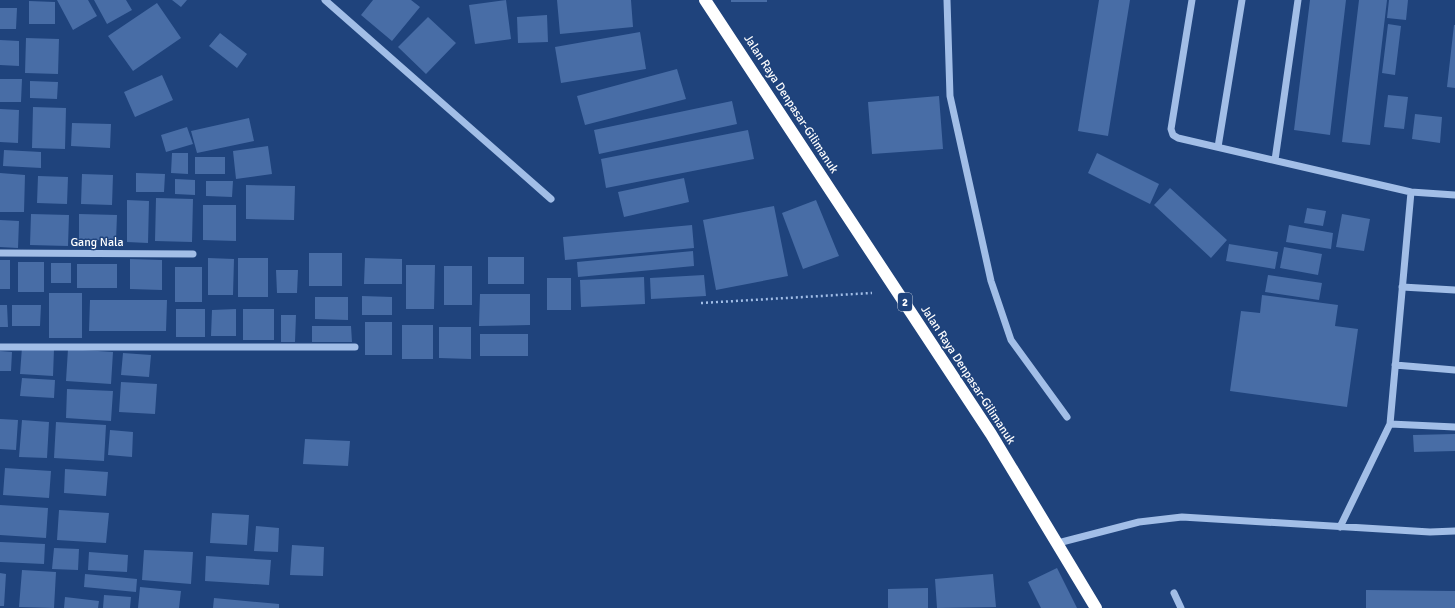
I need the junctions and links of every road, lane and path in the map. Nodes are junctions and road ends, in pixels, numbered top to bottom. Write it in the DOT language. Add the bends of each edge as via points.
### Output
graph roads {
  1 [pos="325,0"];
  2 [pos="705,0"];
  3 [pos="947,0"];
  4 [pos="1192,0"];
  5 [pos="1242,0"];
  6 [pos="1298,0"];
  7 [pos="1218,147"];
  8 [pos="1275,160"];
  9 [pos="1411,192"];
  10 [pos="1455,195"];
  11 [pos="551,199"];
  12 [pos="0,253"];
  13 [pos="193,254"];
  14 [pos="1402,287"];
  15 [pos="1455,290"];
  16 [pos="898,292"];
  17 [pos="701,302"];
  18 [pos="0,347"];
  19 [pos="355,347"];
  20 [pos="1395,365"];
  21 [pos="1455,370"];
  22 [pos="1067,417"];
  23 [pos="1390,424"];
  24 [pos="1455,427"];
  25 [pos="1340,527"];
  26 [pos="1455,531"];
  27 [pos="1058,543"];
  28 [pos="1174,593"];
  29 [pos="1096,608"];
  30 [pos="1181,608"];
  1 -- 11 [label="street"];
  2 -- 16 [label="highway, Jalan Raya Denpasar-Gilimanuk / 2"];
  3 -- 22 [label="street" via="950,96 991,281 1011,340"];
  4 -- 7 [label="street" via="1171,129 1173,135 1178,138"];
  5 -- 7 [label="street"];
  6 -- 8 [label="street"];
  7 -- 8 [label="street"];
  8 -- 9 [label="street"];
  9 -- 10 [label="street"];
  9 -- 14 [label="street"];
  12 -- 13 [label="street, Gang Nala"];
  14 -- 15 [label="street"];
  14 -- 20 [label="street"];
  16 -- 17 [label="path"];
  16 -- 27 [label="highway, Jalan Raya Denpasar-Gilimanuk / 2" via="991,434"];
  18 -- 19 [label="street"];
  20 -- 21 [label="street"];
  20 -- 23 [label="street"];
  23 -- 24 [label="street"];
  23 -- 25 [label="street"];
  25 -- 26 [label="street"];
  25 -- 27 [label="street" via="1182,517 1139,522"];
  27 -- 29 [label="highway, Jalan Raya Denpasar-Gilimanuk / 2"];
  28 -- 30 [label="street"];
}
